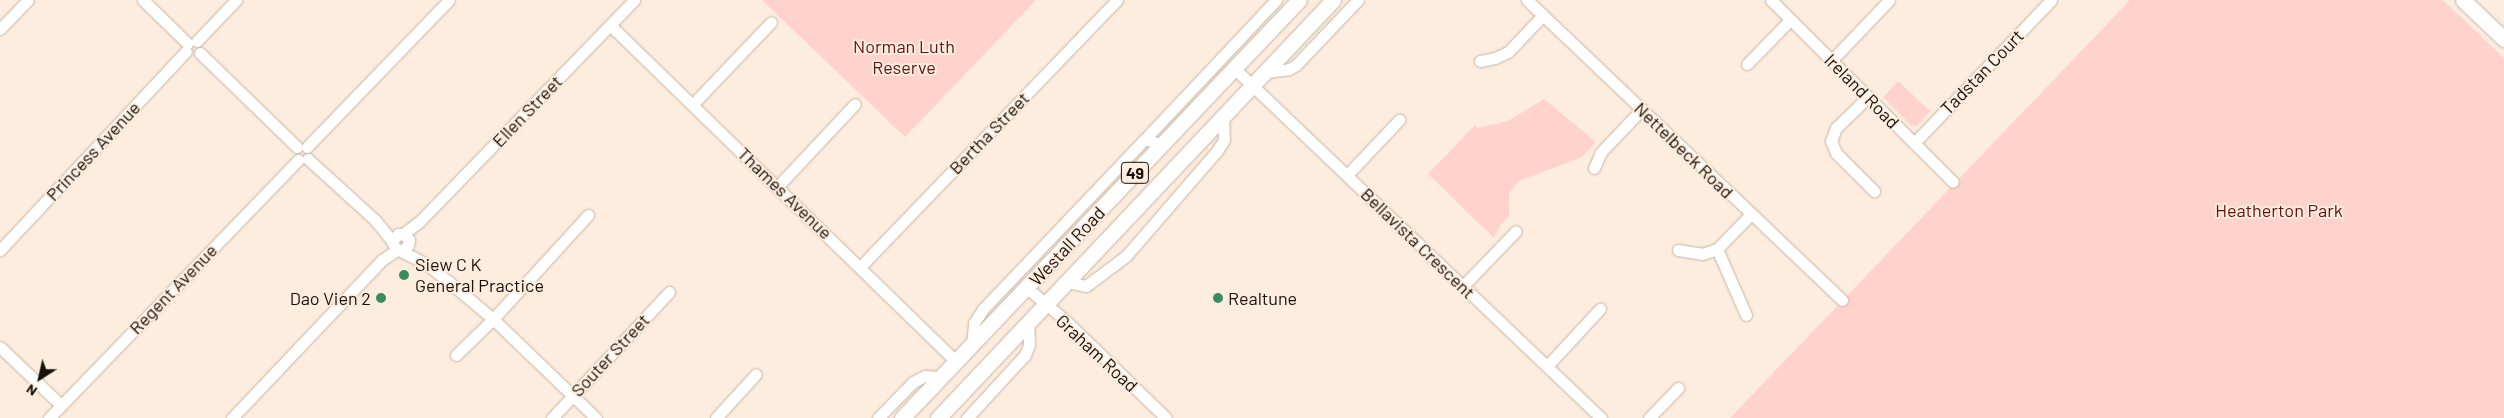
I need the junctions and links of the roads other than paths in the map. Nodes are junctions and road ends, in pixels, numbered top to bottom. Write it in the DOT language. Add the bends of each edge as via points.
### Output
graph roads {
  1 [pos="28,0"];
  2 [pos="143,0"];
  3 [pos="236,0"];
  4 [pos="449,0"];
  5 [pos="634,0"];
  6 [pos="1117,0"];
  7 [pos="1276,0"];
  8 [pos="1300,0"];
  9 [pos="1333,0"];
  10 [pos="1358,0"];
  11 [pos="1527,0"];
  12 [pos="1771,0"];
  13 [pos="1889,0"];
  14 [pos="2051,0"];
  15 [pos="2463,0"];
  16 [pos="1543,15"];
  17 [pos="1790,20"];
  18 [pos="771,22"];
  19 [pos="610,26"];
  20 [pos="0,29"];
  21 [pos="2504,39"];
  22 [pos="190,45"];
  23 [pos="1480,61"];
  24 [pos="1831,61"];
  25 [pos="1746,64"];
  26 [pos="1234,68"];
  27 [pos="1266,72"];
  28 [pos="1253,86"];
  29 [pos="1868,97"];
  30 [pos="693,104"];
  31 [pos="855,104"];
  32 [pos="1642,109"];
  33 [pos="1223,117"];
  34 [pos="1187,120"];
  35 [pos="1399,120"];
  36 [pos="1205,136"];
  37 [pos="1145,139"];
  38 [pos="1914,143"];
  39 [pos="1162,145"];
  40 [pos="302,147"];
  41 [pos="303,159"];
  42 [pos="1594,168"];
  43 [pos="1347,175"];
  44 [pos="1953,182"];
  45 [pos="778,186"];
  46 [pos="1874,191"];
  47 [pos="1751,214"];
  48 [pos="588,216"];
  49 [pos="1516,231"];
  50 [pos="401,242"];
  51 [pos="1717,249"];
  52 [pos="0,250"];
  53 [pos="1678,250"];
  54 [pos="861,266"];
  55 [pos="1066,282"];
  56 [pos="1463,286"];
  57 [pos="1027,288"];
  58 [pos="669,292"];
  59 [pos="1842,300"];
  60 [pos="1045,304"];
  61 [pos="1600,309"];
  62 [pos="1746,314"];
  63 [pos="493,319"];
  64 [pos="1029,330"];
  65 [pos="972,346"];
  66 [pos="0,347"];
  67 [pos="456,355"];
  68 [pos="0,356"];
  69 [pos="957,362"];
  70 [pos="1547,366"];
  71 [pos="756,374"];
  72 [pos="942,377"];
  73 [pos="1678,388"];
  74 [pos="573,396"];
  75 [pos="55,411"];
  76 [pos="973,416"];
  77 [pos="232,418"];
  78 [pos="552,418"];
  79 [pos="596,418"];
  80 [pos="716,418"];
  81 [pos="878,418"];
  82 [pos="902,418"];
  83 [pos="938,418"];
  84 [pos="1166,418"];
  85 [pos="1601,418"];
  86 [pos="1649,418"];
  1 -- 20 [label="street"];
  2 -- 22 [label="street"];
  3 -- 22 [label="street, Princess Avenue"];
  4 -- 40 [label="street"];
  5 -- 19 [label="street, Ellen Street"];
  6 -- 54 [label="street, Bertha Street"];
  7 -- 37 [label="street, Westall Road"];
  8 -- 26 [label="main road, Westall Road / 49"];
  9 -- 27 [label="main road, Westall Road / 49"];
  10 -- 27 [label="street" via="1296,65"];
  11 -- 16 [label="street, Nettelbeck Road"];
  12 -- 17 [label="street, Ireland Road"];
  13 -- 24 [label="street"];
  14 -- 38 [label="street, Tadstan Court"];
  15 -- 21 [label="main road"];
  16 -- 23 [label="street" via="1508,52"];
  16 -- 32 [label="street, Nettelbeck Road"];
  17 -- 24 [label="street, Ireland Road"];
  17 -- 25 [label="street"];
  18 -- 30 [label="street"];
  19 -- 30 [label="street, Thames Avenue"];
  19 -- 50 [label="street, Ellen Street"];
  22 -- 40 [label="street" via="193,56 200,53"];
  22 -- 52 [label="street, Princess Avenue"];
  24 -- 29 [label="street, Ireland Road"];
  26 -- 28 [label="street, Bellavista Crescent"];
  26 -- 34 [label="main road, Westall Road / 49"];
  27 -- 28 [label="main road, Westall Road / 49"];
  28 -- 33 [label="main road, Westall Road / 49"];
  28 -- 43 [label="street, Bellavista Crescent"];
  29 -- 38 [label="street, Ireland Road"];
  29 -- 46 [label="street" via="1836,128 1831,141 1836,153"];
  30 -- 45 [label="street, Thames Avenue"];
  31 -- 45 [label="street"];
  32 -- 42 [label="street" via="1602,152"];
  32 -- 47 [label="street, Nettelbeck Road"];
  33 -- 36 [label="main road, Westall Road / 49"];
  33 -- 55 [label="street, Westall Road" via="1224,140 1218,152 1126,256 1086,286"];
  34 -- 36 [label="main road"];
  34 -- 39 [label="main road, Westall Road / 49"];
  35 -- 43 [label="street"];
  36 -- 55 [label="main road, Westall Road / 49"];
  37 -- 39 [label="street"];
  37 -- 65 [label="street, Westall Road" via="983,309 974,323"];
  38 -- 44 [label="street, Ireland Road"];
  39 -- 57 [label="main road, Westall Road / 49"];
  40 -- 41 [label="street" via="294,152"];
  41 -- 50 [label="street"];
  41 -- 75 [label="street, Regent Avenue"];
  43 -- 56 [label="street, Bellavista Crescent"];
  45 -- 54 [label="street, Thames Avenue"];
  47 -- 51 [label="street"];
  47 -- 59 [label="street, Nettelbeck Road"];
  48 -- 63 [label="street"];
  49 -- 56 [label="street"];
  50 -- 63 [label="street"];
  50 -- 77 [label="street, Ellen Street"];
  51 -- 53 [label="street" via="1702,254"];
  51 -- 62 [label="street"];
  54 -- 69 [label="street, Thames Avenue"];
  55 -- 60 [label="main road, Westall Road / 49"];
  56 -- 70 [label="street, Bellavista Crescent"];
  57 -- 60 [label="street, Graham Road"];
  57 -- 65 [label="main road, Westall Road / 49"];
  58 -- 74 [label="street, Souter Street"];
  60 -- 64 [label="main road, Westall Road / 49"];
  60 -- 84 [label="street, Graham Road"];
  61 -- 70 [label="street"];
  63 -- 67 [label="street"];
  63 -- 74 [label="street"];
  64 -- 76 [label="street, Westall Road" via="1029,346 1020,362"];
  64 -- 83 [label="main road, Westall Road / 49"];
  65 -- 69 [label="main road, Westall Road / 49"];
  66 -- 75 [label="street"];
  68 -- 75 [label="street"];
  69 -- 72 [label="main road, Westall Road / 49"];
  70 -- 85 [label="street, Bellavista Crescent"];
  71 -- 80 [label="street"];
  72 -- 81 [label="street" via="925,376 908,386"];
  72 -- 82 [label="main road, Westall Road / 49"];
  73 -- 86 [label="street"];
  74 -- 78 [label="street, Souter Street"];
  74 -- 79 [label="street"];
}
